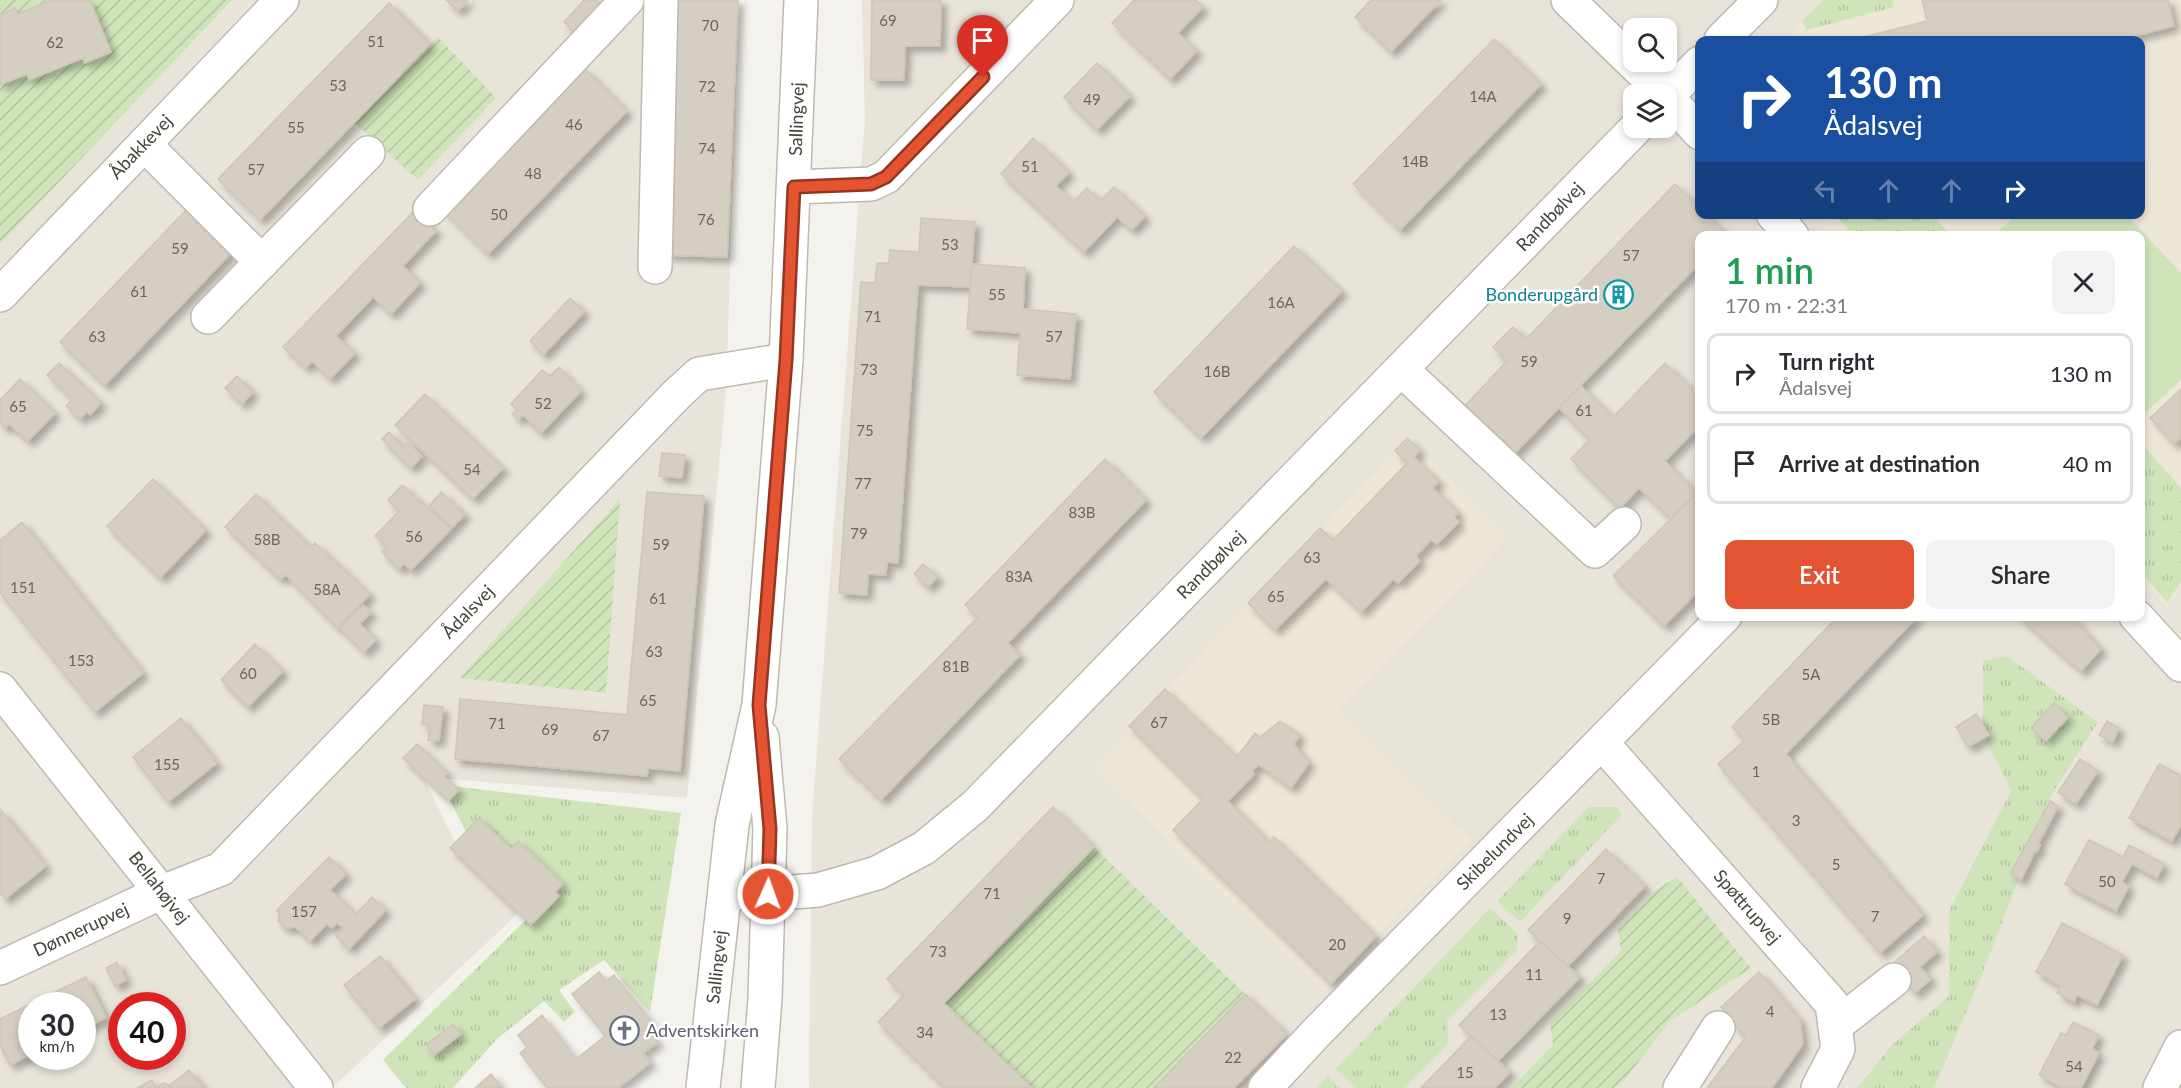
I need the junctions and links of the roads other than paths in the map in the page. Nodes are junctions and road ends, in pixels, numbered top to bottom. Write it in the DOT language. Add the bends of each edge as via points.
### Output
graph roads {
  1 [pos="282,0"];
  2 [pos="627,0"];
  3 [pos="661,0"];
  4 [pos="801,0"];
  5 [pos="1057,0"];
  6 [pos="1568,0"];
  7 [pos="1761,0"];
  8 [pos="1725,36"];
  9 [pos="1695,68"];
  10 [pos="1654,84"];
  11 [pos="1677,85"];
  12 [pos="1677,108"];
  13 [pos="1695,128"];
  14 [pos="1626,138"];
  15 [pos="144,144"];
  16 [pos="369,153"];
  17 [pos="794,187"];
  18 [pos="430,209"];
  19 [pos="1777,219"];
  20 [pos="1788,231"];
  21 [pos="262,262"];
  22 [pos="655,267"];
  23 [pos="0,295"];
  24 [pos="208,317"];
  25 [pos="786,360"];
  26 [pos="1402,370"];
  27 [pos="1624,524"];
  28 [pos="1720,621"];
  29 [pos="2141,621"];
  30 [pos="2181,665"];
  31 [pos="0,688"];
  32 [pos="759,705"];
  33 [pos="1602,743"];
  34 [pos="162,892"];
  35 [pos="726,892"];
  36 [pos="768,894"];
  37 [pos="0,968"];
  38 [pos="1894,980"];
  39 [pos="1835,1026"];
  40 [pos="1718,1028"];
  41 [pos="2181,1047"];
  42 [pos="316,1088"];
  43 [pos="703,1088"];
  44 [pos="758,1088"];
  45 [pos="1265,1088"];
  46 [pos="1680,1088"];
  47 [pos="1818,1088"];
  48 [pos="2160,1088"];
  1 -- 15 [label="street, Åbakkevej"];
  2 -- 18 [label="street"];
  3 -- 22 [label="street"];
  4 -- 17 [label="street, Sallingvej"];
  5 -- 17 [label="street" via="886,177 871,184"];
  6 -- 10 [label="street"];
  7 -- 8 [label="street"];
  9 -- 11 [label="street"];
  12 -- 13 [label="street"];
  14 -- 26 [label="street, Randbølvej"];
  15 -- 21 [label="street"];
  15 -- 23 [label="street, Åbakkevej"];
  16 -- 21 [label="street"];
  17 -- 25 [label="street, Sallingvej"];
  19 -- 20 [label="street"];
  21 -- 24 [label="street"];
  25 -- 32 [label="street, Sallingvej"];
  25 -- 34 [label="street, Ådalsvej" via="699,375 221,869"];
  26 -- 27 [label="street" via="1594,551"];
  26 -- 36 [label="street, Randbølvej" via="975,806 924,848 877,873 818,890"];
  28 -- 33 [label="street, Skibelundvej"];
  29 -- 30 [label="street"];
  31 -- 34 [label="street, Bellahøjvej"];
  32 -- 35 [label="street, Sallingvej" via="732,825"];
  32 -- 36 [label="street, Sallingvej" via="770,829"];
  33 -- 39 [label="street, Spøttrupvej" via="1832,1004"];
  33 -- 45 [label="street, Skibelundvej"];
  34 -- 37 [label="street, Dønnerupvej"];
  34 -- 42 [label="street, Bellahøjvej"];
  35 -- 36 [label="street, Randbølvej"];
  35 -- 43 [label="street, Sallingvej"];
  36 -- 44 [label="street, Sallingvej"];
  38 -- 39 [label="street"];
  39 -- 47 [label="street, Spøttrupvej" via="1838,1049"];
  40 -- 46 [label="street"];
  41 -- 48 [label="street"];
}
